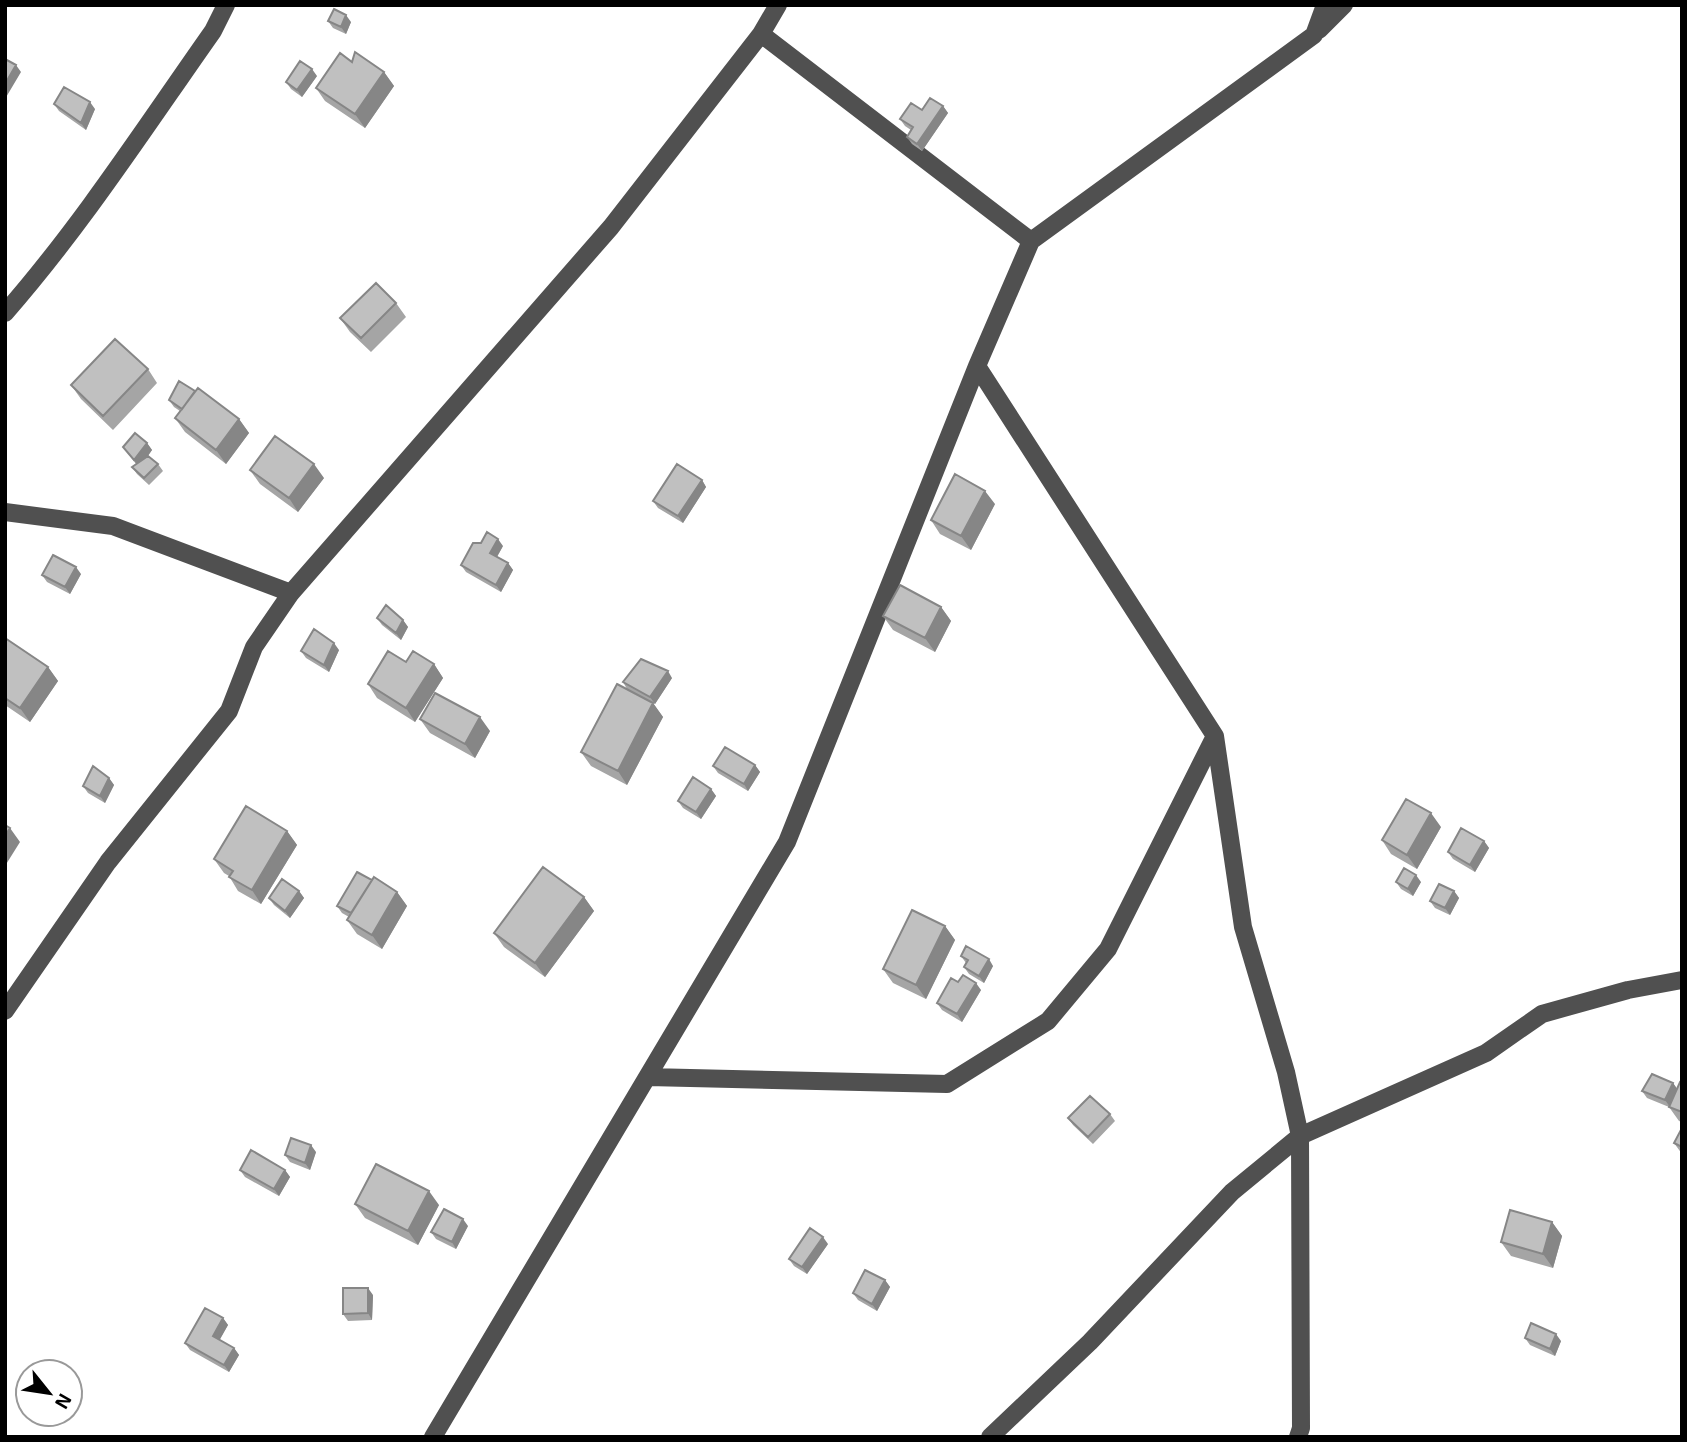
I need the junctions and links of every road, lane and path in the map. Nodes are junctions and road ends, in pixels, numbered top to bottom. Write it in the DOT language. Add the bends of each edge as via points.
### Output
graph roads {
  1 [pos="226,5"];
  2 [pos="778,5"];
  3 [pos="1325,5"];
  4 [pos="1344,5"];
  5 [pos="761,34"];
  6 [pos="1314,35"];
  7 [pos="1031,241"];
  8 [pos="5,313"];
  9 [pos="977,366"];
  10 [pos="5,512"];
  11 [pos="291,593"];
  12 [pos="1215,736"];
  13 [pos="1682,980"];
  14 [pos="5,1011"];
  15 [pos="648,1077"];
  16 [pos="1300,1136"];
  17 [pos="435,1436"];
  18 [pos="990,1437"];
  19 [pos="1298,1437"];
  1 -- 8 [label="street" via="213,31 91,203"];
  2 -- 5 [label="street"];
  3 -- 6 [label="street"];
  4 -- 6 [label="street"];
  5 -- 7 [label="street"];
  5 -- 11 [label="street" via="611,227"];
  6 -- 7 [label="street"];
  7 -- 9 [label="street"];
  9 -- 12 [label="street"];
  9 -- 15 [label="street" via="787,842"];
  10 -- 11 [label="street" via="113,526"];
  11 -- 14 [label="street" via="254,647 229,711 108,862"];
  12 -- 15 [label="street" via="1108,949 1048,1021 947,1084"];
  12 -- 16 [label="street" via="1243,927"];
  13 -- 16 [label="street" via="1542,1014 1486,1053"];
  15 -- 17 [label="street"];
  16 -- 18 [label="street" via="1232,1192 1090,1342"];
  16 -- 19 [label="street"];
}
